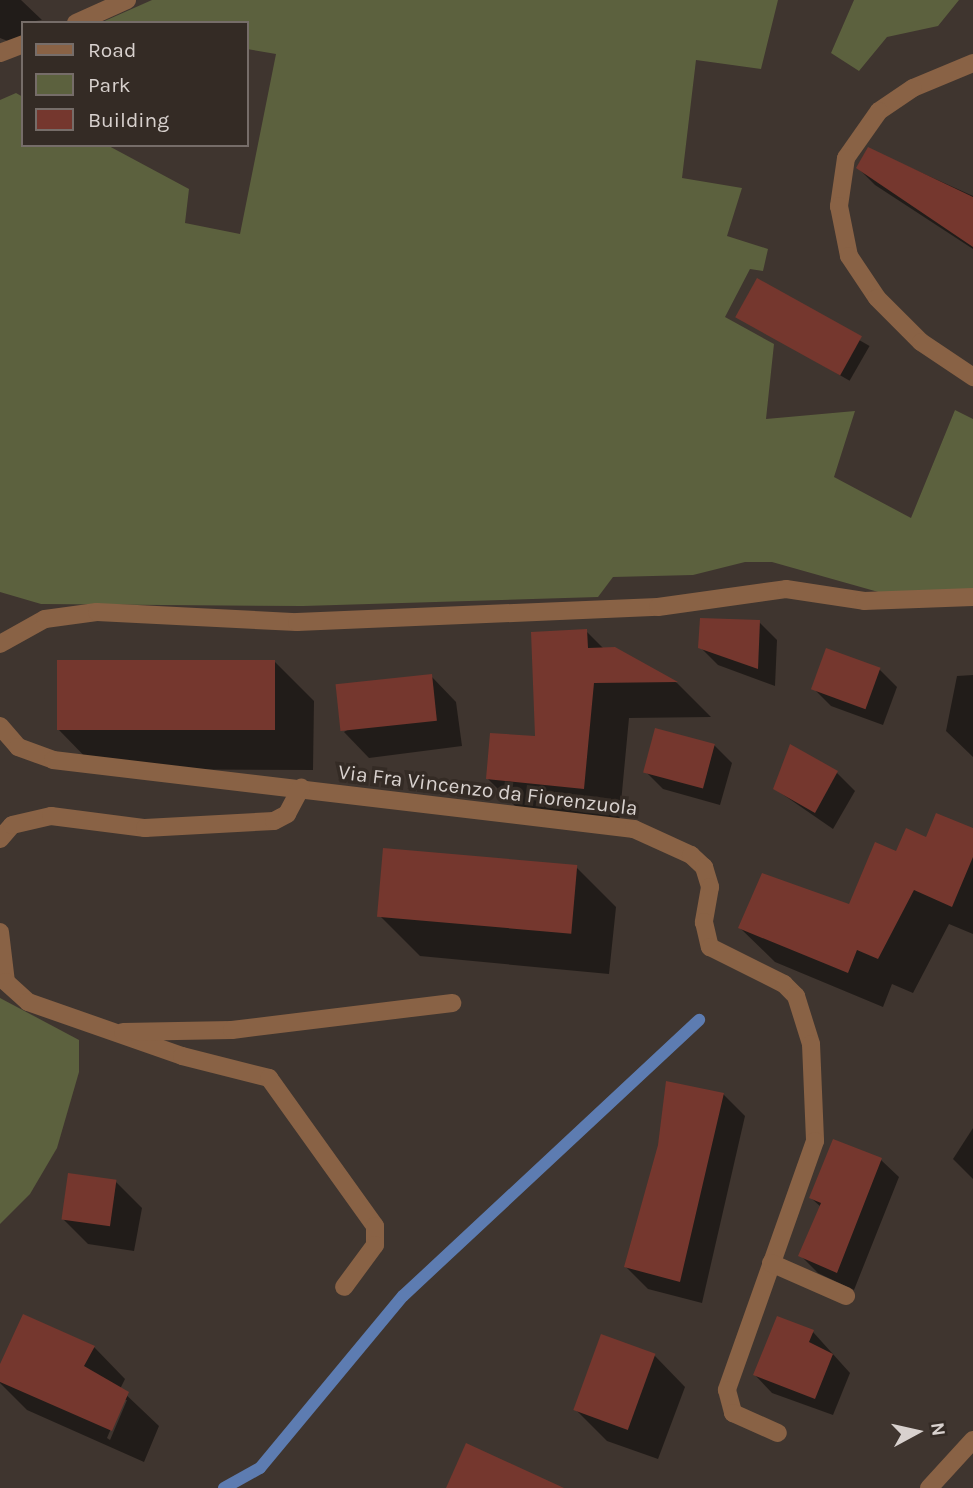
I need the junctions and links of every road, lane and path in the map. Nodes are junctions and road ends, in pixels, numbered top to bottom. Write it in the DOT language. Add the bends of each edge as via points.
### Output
graph roads {
  1 [pos="127,0"];
  2 [pos="80,21"];
  3 [pos="21,45"];
  4 [pos="0,53"];
  5 [pos="973,63"];
  6 [pos="973,377"];
  7 [pos="973,597"];
  8 [pos="0,644"];
  9 [pos="0,726"];
  10 [pos="301,788"];
  11 [pos="0,839"];
  12 [pos="0,932"];
  13 [pos="452,1003"];
  14 [pos="109,1032"];
  15 [pos="771,1263"];
  16 [pos="344,1287"];
  17 [pos="846,1296"];
  18 [pos="778,1433"];
  19 [pos="973,1440"];
  20 [pos="929,1488"];
  1 -- 2 [label="street"];
  3 -- 4 [label="street"];
  5 -- 6 [label="street" via="913,88 879,111 846,158 839,206 849,256 877,298 921,342"];
  7 -- 8 [label="street" via="864,601 786,589 658,607 297,622 97,612 45,619"];
  9 -- 10 [label="street, Via Fra Vincenzo da Fiorenzuola" via="18,747 53,760"];
  10 -- 11 [label="street" via="287,814 274,821 145,828 51,816 12,825"];
  10 -- 15 [label="street, Via Fra Vincenzo da Fiorenzuola" via="634,829 671,843 705,867 710,887 704,937 710,947 784,984 796,996 811,1044 818,1125"];
  12 -- 14 [label="street" via="2,973 11,989"];
  13 -- 14 [label="street" via="232,1030"];
  14 -- 16 [label="street" via="270,1079 374,1226 375,1245"];
  15 -- 17 [label="street"];
  15 -- 18 [label="street, Via Fra Vincenzo da Fiorenzuola" via="727,1390 733,1413"];
  19 -- 20 [label="street"];
}
